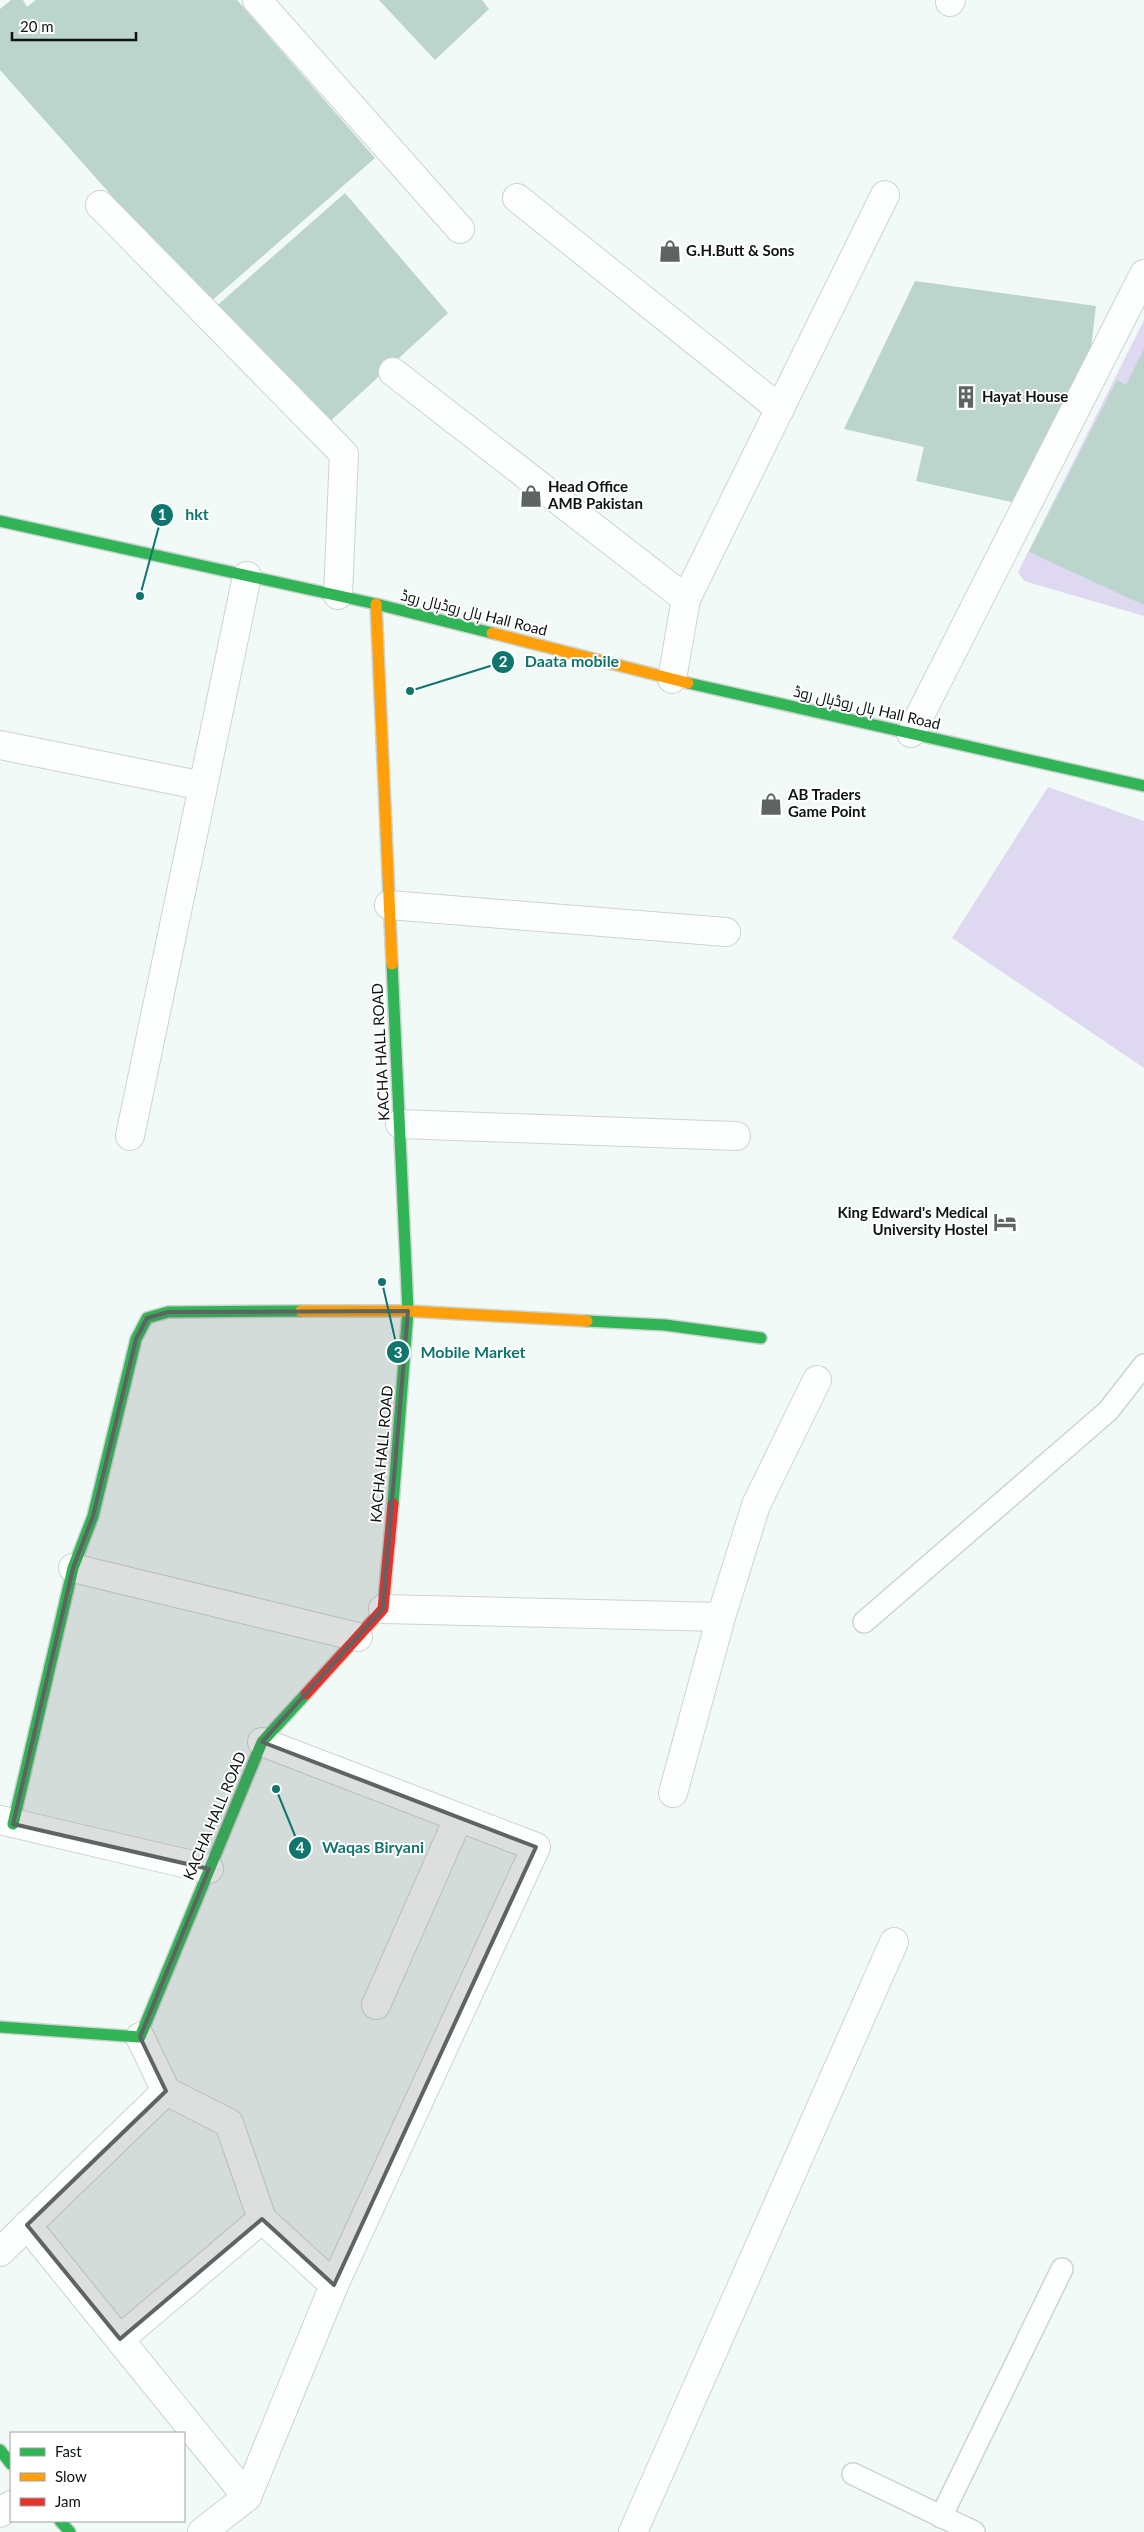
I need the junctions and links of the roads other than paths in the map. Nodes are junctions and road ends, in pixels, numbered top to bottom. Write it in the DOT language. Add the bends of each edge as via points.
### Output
graph roads {
  1 [pos="257,0"];
  2 [pos="885,195"];
  3 [pos="517,198"];
  4 [pos="100,205"];
  5 [pos="460,229"];
  6 [pos="1144,274"];
  7 [pos="393,372"];
  8 [pos="780,409"];
  9 [pos="0,521"];
  10 [pos="247,576"];
  11 [pos="338,596"];
  12 [pos="686,599"];
  13 [pos="376,604"];
  14 [pos="672,679"];
  15 [pos="911,733"];
  16 [pos="0,745"];
  17 [pos="203,786"];
  18 [pos="1144,786"];
  19 [pos="389,905"];
  20 [pos="726,932"];
  21 [pos="400,1124"];
  22 [pos="130,1136"];
  23 [pos="736,1136"];
  24 [pos="408,1311"];
  25 [pos="761,1338"];
  26 [pos="1144,1366"];
  27 [pos="817,1380"];
  28 [pos="73,1568"];
  29 [pos="383,1609"];
  30 [pos="721,1617"];
  31 [pos="864,1622"];
  32 [pos="358,1636"];
  33 [pos="262,1742"];
  34 [pos="673,1793"];
  35 [pos="458,1819"];
  36 [pos="7,1822"];
  37 [pos="210,1869"];
  38 [pos="894,1942"];
  39 [pos="376,2005"];
  40 [pos="0,2027"];
  41 [pos="140,2038"];
  42 [pos="166,2091"];
  43 [pos="262,2219"];
  44 [pos="28,2225"];
  45 [pos="0,2252"];
  46 [pos="1062,2269"];
  47 [pos="334,2285"];
  48 [pos="120,2339"];
  49 [pos="0,2450"];
  50 [pos="10,2463"];
  51 [pos="853,2474"];
  52 [pos="247,2497"];
  53 [pos="941,2517"];
  54 [pos="61,2522"];
  55 [pos="70,2532"];
  56 [pos="202,2532"];
  57 [pos="632,2532"];
  58 [pos="974,2532"];
  1 -- 5 [label="street"];
  2 -- 8 [label="street"];
  3 -- 8 [label="street"];
  4 -- 11 [label="street" via="344,454"];
  6 -- 15 [label="street"];
  7 -- 12 [label="street"];
  8 -- 12 [label="street"];
  9 -- 10 [label="street, ہال روڈہال روڈ Hall Road"];
  10 -- 11 [label="street, ہال روڈہال روڈ Hall Road"];
  10 -- 17 [label="street"];
  11 -- 13 [label="street, ہال روڈہال روڈ Hall Road"];
  12 -- 14 [label="street"];
  13 -- 14 [label="street, ہال روڈہال روڈ Hall Road"];
  13 -- 19 [label="street, KACHA HALL ROAD"];
  14 -- 15 [label="street, ہال روڈہال روڈ Hall Road"];
  15 -- 18 [label="street, ہال روڈہال روڈ Hall Road"];
  16 -- 17 [label="street"];
  17 -- 22 [label="street"];
  19 -- 20 [label="street"];
  19 -- 21 [label="street, KACHA HALL ROAD"];
  21 -- 23 [label="street"];
  21 -- 24 [label="street, KACHA HALL ROAD"];
  24 -- 25 [label="street" via="665,1325"];
  24 -- 28 [label="street" via="168,1312 147,1318 136,1339 93,1516"];
  24 -- 29 [label="street, KACHA HALL ROAD"];
  26 -- 31 [label="lane" via="1108,1411"];
  27 -- 30 [label="street" via="756,1505"];
  28 -- 32 [label="street"];
  28 -- 36 [label="street"];
  29 -- 30 [label="street"];
  29 -- 32 [label="street, KACHA HALL ROAD"];
  30 -- 34 [label="street"];
  32 -- 33 [label="street, KACHA HALL ROAD"];
  33 -- 35 [label="street"];
  33 -- 37 [label="street, KACHA HALL ROAD"];
  35 -- 39 [label="street"];
  35 -- 47 [label="street" via="536,1847"];
  36 -- 37 [label="street"];
  37 -- 41 [label="street, KACHA HALL ROAD"];
  38 -- 57 [label="street"];
  40 -- 41 [label="street"];
  41 -- 42 [label="street"];
  42 -- 43 [label="street" via="229,2123"];
  42 -- 44 [label="street"];
  43 -- 47 [label="street"];
  43 -- 48 [label="street"];
  44 -- 45 [label="street"];
  44 -- 48 [label="street"];
  46 -- 53 [label="lane"];
  47 -- 52 [label="street"];
  48 -- 52 [label="street"];
  49 -- 50 [label="street"];
  51 -- 53 [label="lane"];
  52 -- 56 [label="street"];
  53 -- 58 [label="lane"];
  54 -- 55 [label="street"];
}
